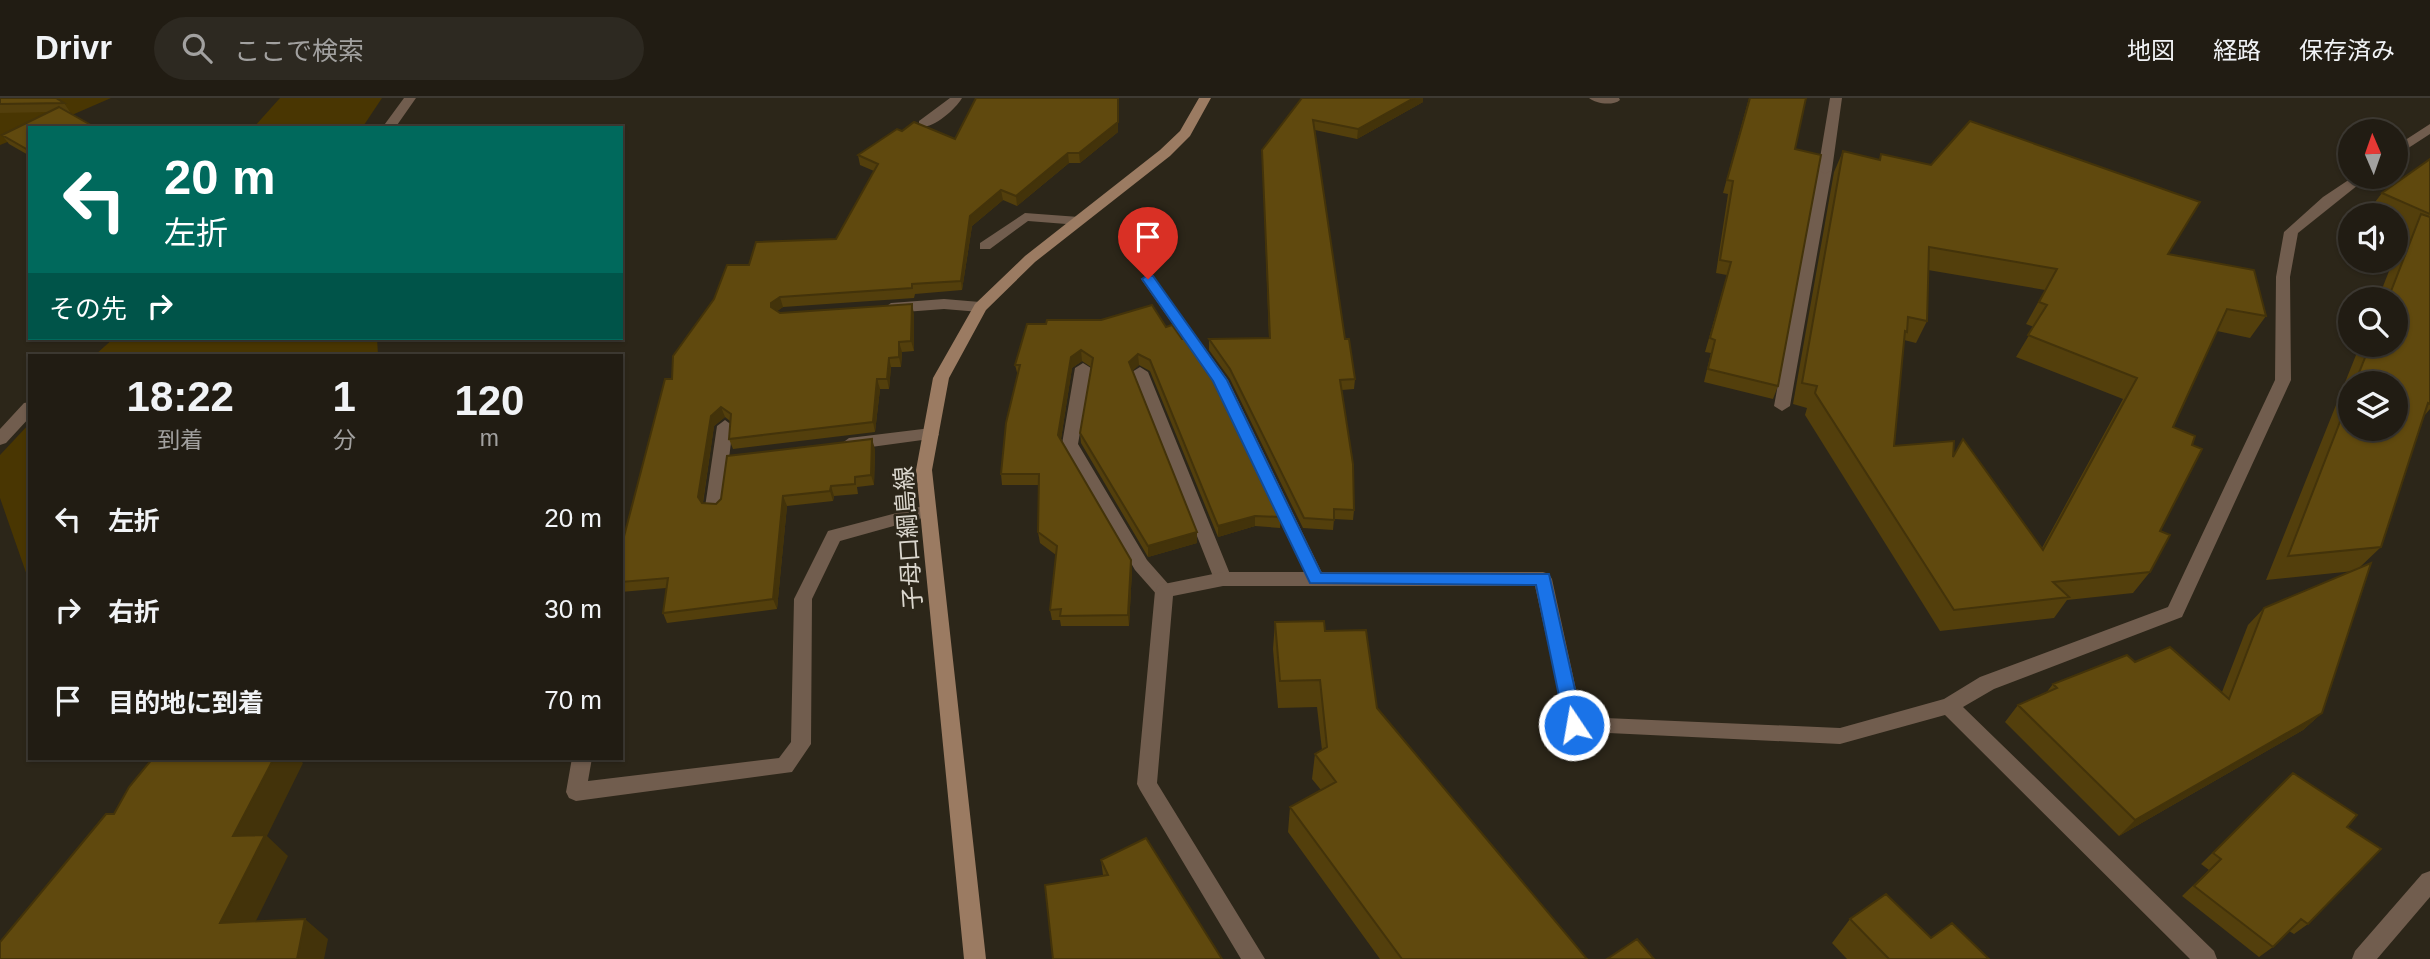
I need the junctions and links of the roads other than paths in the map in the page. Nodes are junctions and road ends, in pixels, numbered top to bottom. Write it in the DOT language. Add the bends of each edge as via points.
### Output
graph roads {
  1 [pos="410,98"];
  2 [pos="956,98"];
  3 [pos="1205,98"];
  4 [pos="1595,98"];
  5 [pos="1836,98"];
  6 [pos="1614,100"];
  7 [pos="923,124"];
  8 [pos="389,126"];
  9 [pos="2430,128"];
  10 [pos="2408,144"];
  11 [pos="2344,189"];
  12 [pos="1079,221"];
  13 [pos="985,246"];
  14 [pos="1148,279"];
  15 [pos="980,307"];
  16 [pos="877,309"];
  17 [pos="1083,368"];
  18 [pos="1140,372"];
  19 [pos="1782,406"];
  20 [pos="28,409"];
  21 [pos="725,426"];
  22 [pos="931,435"];
  23 [pos="0,439"];
  24 [pos="838,445"];
  25 [pos="714,507"];
  26 [pos="927,511"];
  27 [pos="1223,579"];
  28 [pos="1316,579"];
  29 [pos="1164,591"];
  30 [pos="1949,706"];
  31 [pos="582,760"];
  32 [pos="2430,881"];
  33 [pos="975,959"];
  34 [pos="1254,959"];
  35 [pos="2206,959"];
  36 [pos="2363,959"];
  1 -- 8 [label="street"];
  2 -- 7 [label="street"];
  3 -- 12 [label="main road, 子母口綱島線" via="1185,133 1165,153"];
  4 -- 6 [label="street"];
  5 -- 19 [label="street"];
  9 -- 10 [label="street"];
  11 -- 30 [label="street" via="2291,232 2283,277 2283,380 2175,612 1987,683"];
  12 -- 13 [label="street" via="1025,217"];
  12 -- 15 [label="main road, 子母口綱島線"];
  14 -- 28 [label="street" via="1220,380"];
  15 -- 16 [label="street" via="944,304"];
  15 -- 22 [label="main road, 子母口綱島線" via="941,378"];
  17 -- 29 [label="street" via="1070,444 1140,565"];
  18 -- 27 [label="street"];
  20 -- 23 [label="street"];
  21 -- 25 [label="street" via="726,458"];
  22 -- 24 [label="street"];
  22 -- 26 [label="main road, 子母口綱島線" via="924,471"];
  26 -- 31 [label="street" via="834,536 803,599 800,744 785,766 576,792"];
  26 -- 33 [label="main road, 子母口綱島線"];
  27 -- 28 [label="street"];
  27 -- 29 [label="street"];
  28 -- 30 [label="street" via="1543,579 1574,725 1840,736"];
  29 -- 34 [label="street" via="1147,784"];
  30 -- 35 [label="street"];
  32 -- 36 [label="street"];
}
